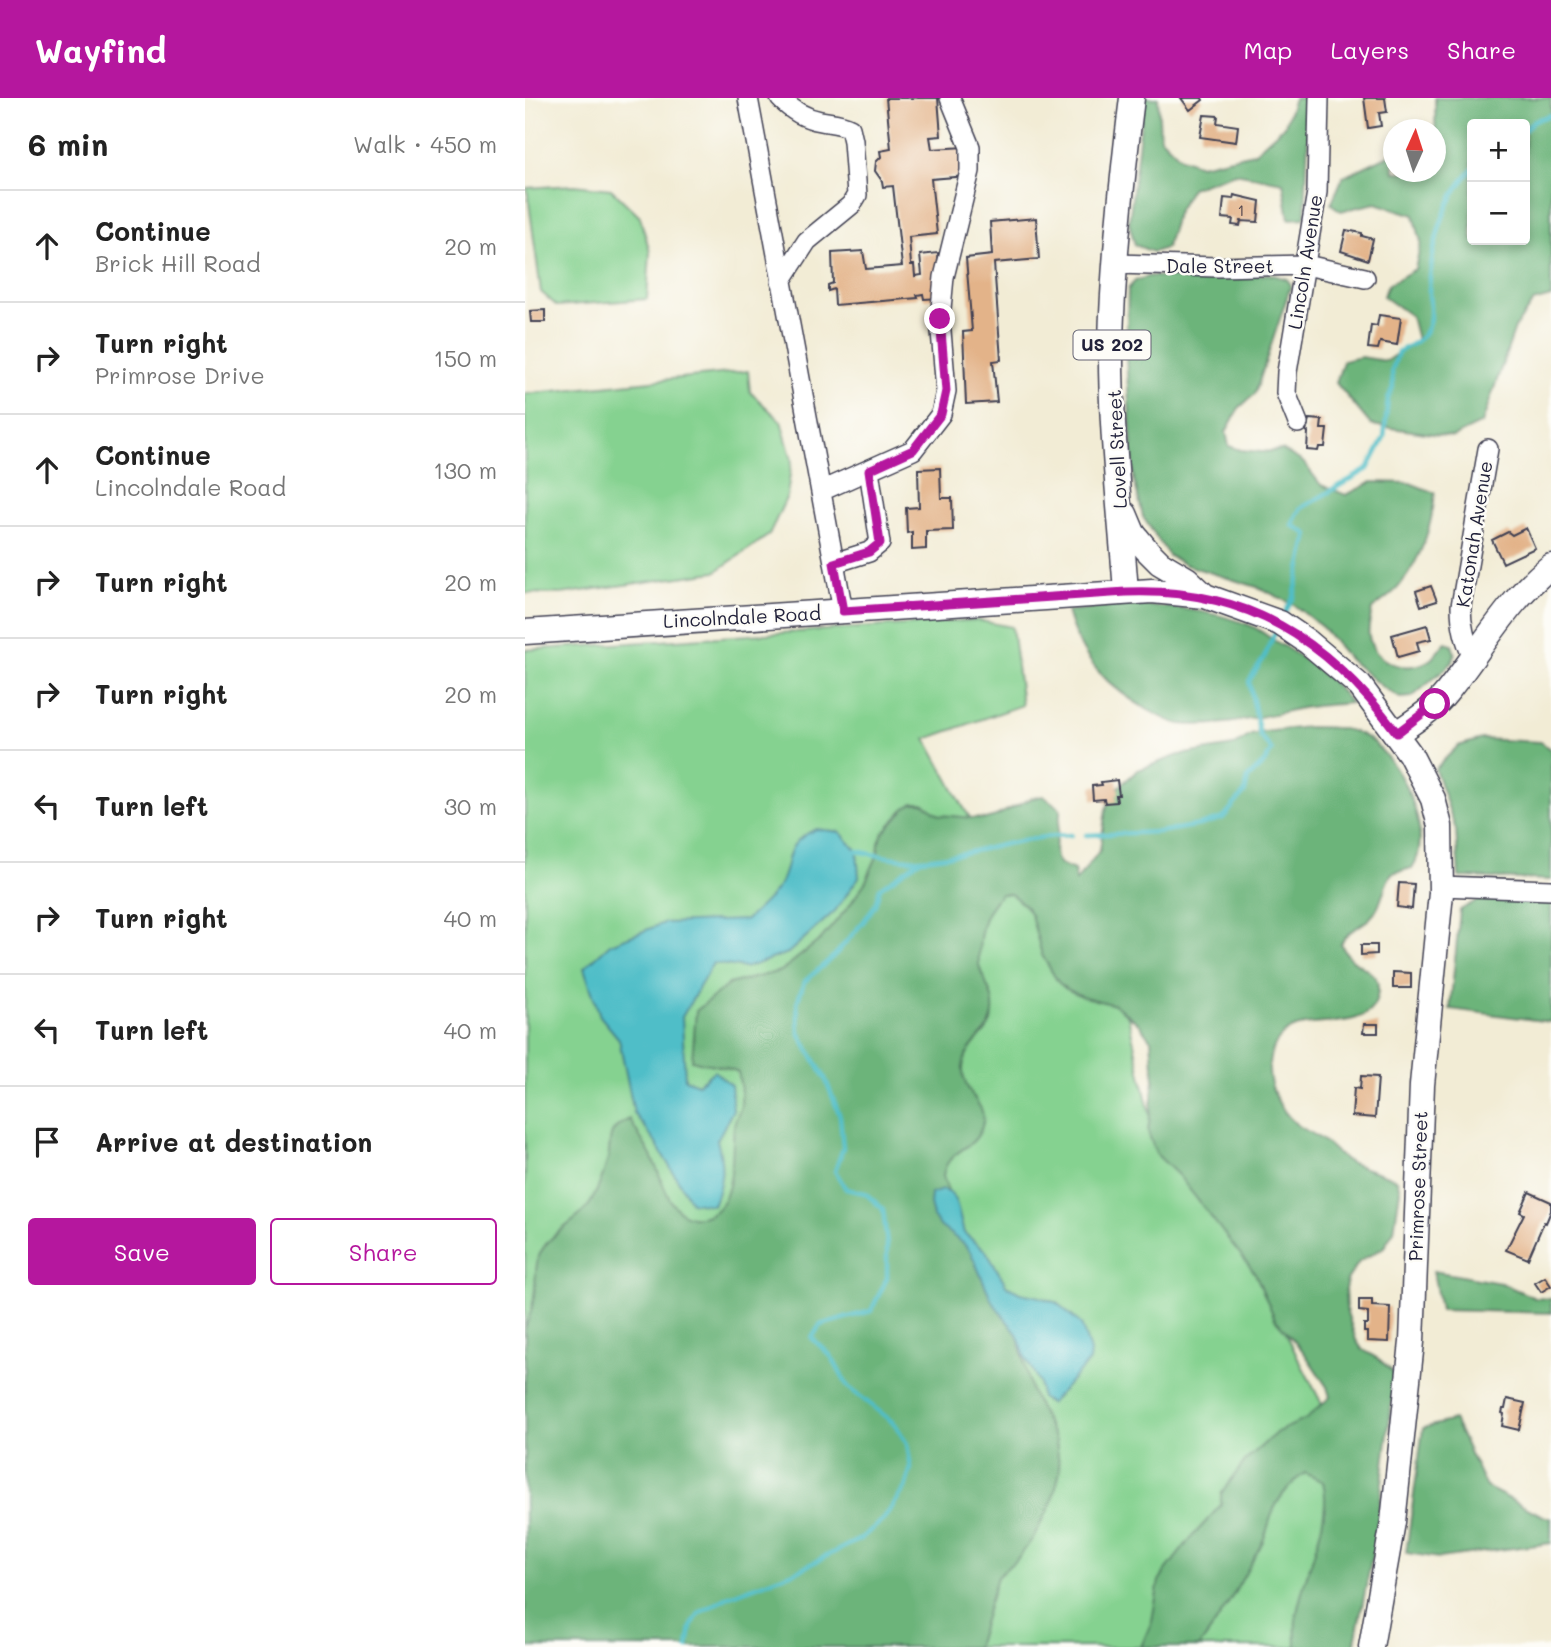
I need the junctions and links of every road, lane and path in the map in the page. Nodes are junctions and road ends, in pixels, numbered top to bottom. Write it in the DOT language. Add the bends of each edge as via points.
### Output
graph roads {
  1 [pos="748,98"];
  2 [pos="780,98"];
  3 [pos="950,98"];
  4 [pos="1132,98"];
  5 [pos="1319,98"];
  6 [pos="1117,264"];
  7 [pos="1306,265"];
  8 [pos="1365,278"];
  9 [pos="781,281"];
  10 [pos="1298,423"];
  11 [pos="1488,449"];
  12 [pos="869,470"];
  13 [pos="1119,488"];
  14 [pos="821,491"];
  15 [pos="834,563"];
  16 [pos="1551,566"];
  17 [pos="1126,592"];
  18 [pos="1205,596"];
  19 [pos="843,611"];
  20 [pos="525,632"];
  21 [pos="1473,658"];
  22 [pos="1397,733"];
  23 [pos="1441,886"];
  24 [pos="1551,890"];
  25 [pos="1371,1647"];
  1 -- 9 [label="street"];
  2 -- 9 [label="street" via="791,110 850,128 857,195 807,241"];
  3 -- 12 [label="street" via="970,147 971,171 944,276 940,319 946,391 941,414 913,450"];
  4 -- 6 [label="main road, Lovell Street / US 202"];
  5 -- 7 [label="street, Lincoln Avenue" via="1317,191"];
  6 -- 7 [label="street, Dale Street"];
  6 -- 13 [label="main road, Lovell Street / US 202" via="1111,342"];
  7 -- 8 [label="street, Dale Street"];
  7 -- 10 [label="street, Lincoln Avenue" via="1287,372 1286,393"];
  9 -- 14 [label="street"];
  11 -- 21 [label="street, Katonah Avenue" via="1461,606 1464,639"];
  12 -- 14 [label="street"];
  12 -- 15 [label="street" via="880,543 869,552"];
  13 -- 17 [label="main road, Lovell Street / US 202"];
  13 -- 18 [label="main road" via="1133,533 1146,550"];
  14 -- 15 [label="street"];
  15 -- 19 [label="street"];
  16 -- 21 [label="main road"];
  17 -- 18 [label="main road, Lincolndale Road"];
  17 -- 19 [label="main road, Lincolndale Road"];
  18 -- 22 [label="main road, Primrose Street" via="1280,623 1308,642 1360,687"];
  19 -- 20 [label="main road, Lincolndale Road"];
  21 -- 22 [label="main road" via="1447,693"];
  22 -- 23 [label="main road, Primrose Street" via="1433,799 1440,826"];
  23 -- 24 [label="street"];
  23 -- 25 [label="main road, Primrose Street" via="1422,1085 1412,1342 1393,1522"];
}
